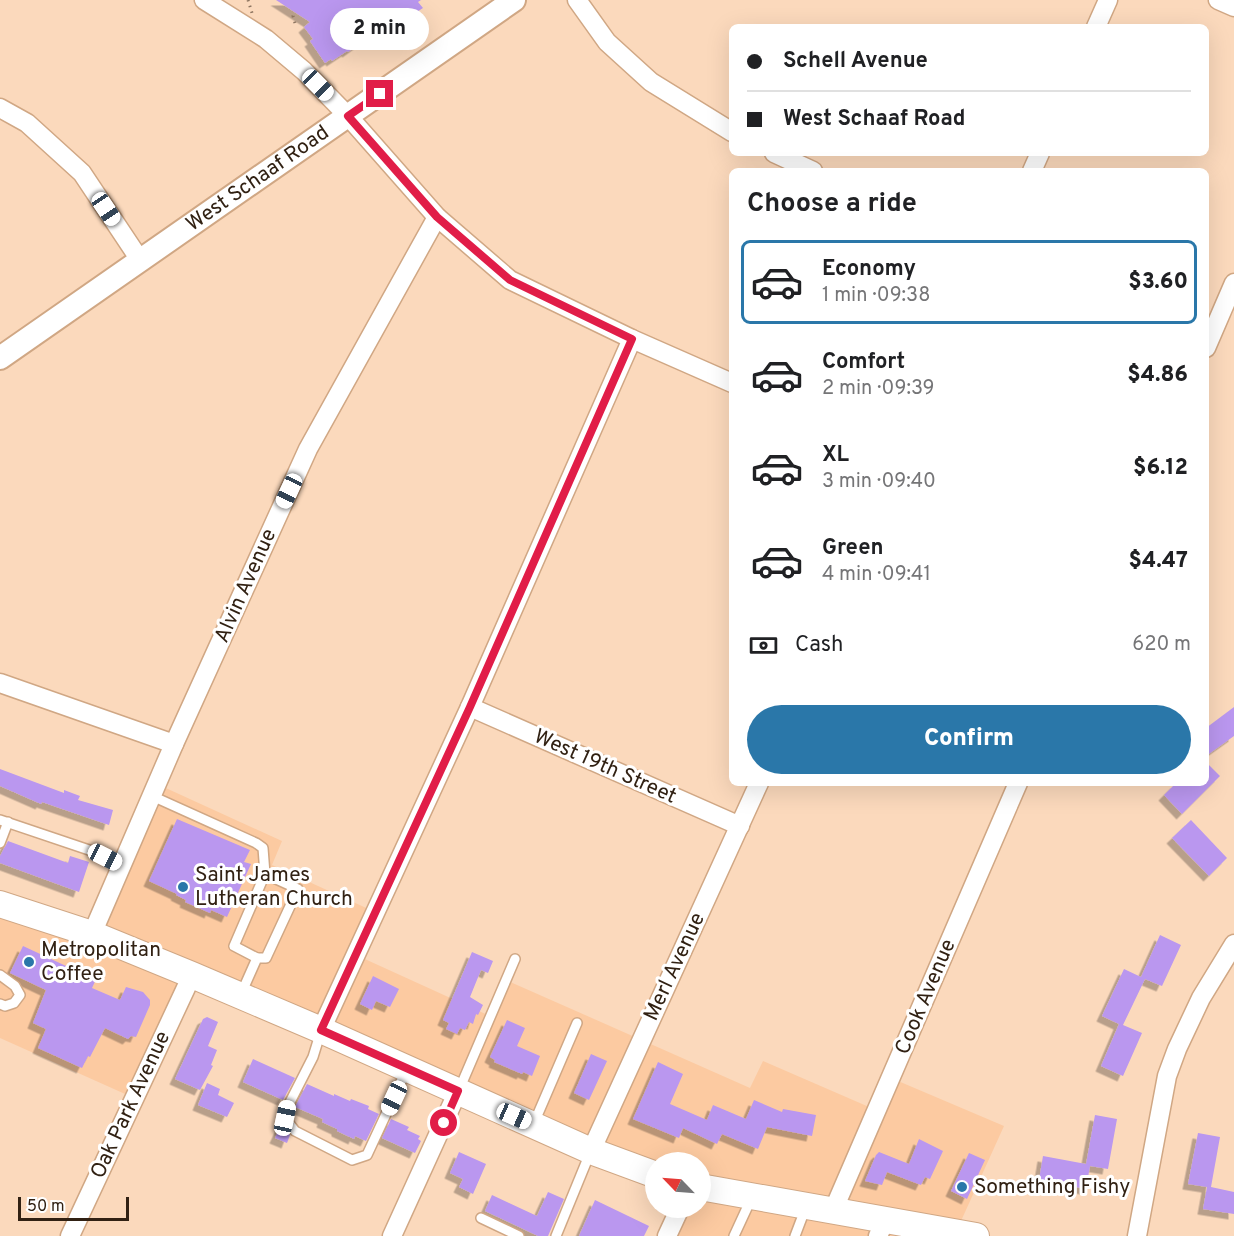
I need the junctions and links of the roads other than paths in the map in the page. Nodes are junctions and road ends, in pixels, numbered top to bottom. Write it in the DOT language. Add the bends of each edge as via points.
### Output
graph roads {
  1 [pos="204,0"];
  2 [pos="514,0"];
  3 [pos="577,0"];
  4 [pos="1108,0"];
  5 [pos="1218,0"];
  6 [pos="1234,7"];
  7 [pos="1097,24"];
  8 [pos="0,108"];
  9 [pos="348,116"];
  10 [pos="729,130"];
  11 [pos="780,156"];
  12 [pos="806,168"];
  13 [pos="437,217"];
  14 [pos="140,260"];
  15 [pos="1234,283"];
  16 [pos="632,339"];
  17 [pos="1209,341"];
  18 [pos="0,358"];
  19 [pos="729,382"];
  20 [pos="0,683"];
  21 [pos="470,707"];
  22 [pos="174,744"];
  23 [pos="758,786"];
  24 [pos="1017,786"];
  25 [pos="152,796"];
  26 [pos="4,821"];
  27 [pos="740,826"];
  28 [pos="0,843"];
  29 [pos="122,865"];
  30 [pos="265,874"];
  31 [pos="0,904"];
  32 [pos="92,934"];
  33 [pos="1234,944"];
  34 [pos="257,958"];
  35 [pos="515,959"];
  36 [pos="0,975"];
  37 [pos="192,975"];
  38 [pos="240,996"];
  39 [pos="0,1004"];
  40 [pos="577,1023"];
  41 [pos="321,1030"];
  42 [pos="407,1069"];
  43 [pos="458,1091"];
  44 [pos="533,1125"];
  45 [pos="591,1151"];
  46 [pos="645,1171"];
  47 [pos="711,1189"];
  48 [pos="752,1196"];
  49 [pos="806,1206"];
  50 [pos="833,1211"];
  51 [pos="481,1218"];
  52 [pos="675,1218"];
  53 [pos="882,1227"];
  54 [pos="70,1236"];
  55 [pos="392,1236"];
  56 [pos="519,1236"];
  57 [pos="556,1236"];
  58 [pos="667,1236"];
  59 [pos="734,1236"];
  60 [pos="795,1236"];
  61 [pos="976,1236"];
  62 [pos="1137,1236"];
  1 -- 9 [label="street" via="266,39"];
  2 -- 9 [label="street, West Schaaf Road"];
  3 -- 10 [label="street" via="607,42 651,82"];
  4 -- 7 [label="street"];
  5 -- 6 [label="street"];
  8 -- 14 [label="street" via="27,123 82,173"];
  9 -- 13 [label="street"];
  9 -- 14 [label="street, West Schaaf Road"];
  11 -- 12 [label="street"];
  13 -- 16 [label="street" via="510,280"];
  13 -- 22 [label="street, Alvin Avenue" via="308,449"];
  14 -- 18 [label="street, West Schaaf Road"];
  15 -- 17 [label="street"];
  16 -- 19 [label="street"];
  16 -- 21 [label="street"];
  20 -- 22 [label="street"];
  21 -- 27 [label="street, West 19th Street"];
  21 -- 41 [label="street"];
  22 -- 25 [label="street, Alvin Avenue"];
  23 -- 27 [label="street, Merl Avenue"];
  24 -- 50 [label="street, Cook Avenue"];
  25 -- 29 [label="street, Alvin Avenue"];
  25 -- 30 [label="lane" via="256,843 264,851"];
  26 -- 28 [label="lane"];
  26 -- 29 [label="lane"];
  27 -- 45 [label="street, Merl Avenue"];
  29 -- 32 [label="street, Alvin Avenue"];
  30 -- 34 [label="lane" via="234,946"];
  30 -- 34 [label="lane" via="298,889 266,958"];
  31 -- 32 [label="main road"];
  32 -- 37 [label="main road"];
  33 -- 62 [label="street" via="1201,998 1167,1076"];
  34 -- 38 [label="lane"];
  35 -- 43 [label="lane"];
  36 -- 39 [label="lane" via="15,986 20,996 14,1003"];
  37 -- 38 [label="main road"];
  37 -- 54 [label="street, Oak Park Avenue"];
  38 -- 41 [label="main road"];
  40 -- 44 [label="lane"];
  41 -- 42 [label="main road"];
  41 -- 42 [label="lane" via="285,1118 294,1131 352,1160 367,1155"];
  42 -- 43 [label="main road"];
  43 -- 44 [label="main road"];
  43 -- 55 [label="street"];
  44 -- 45 [label="main road"];
  45 -- 46 [label="main road"];
  45 -- 57 [label="lane"];
  47 -- 48 [label="main road"];
  48 -- 49 [label="main road"];
  48 -- 59 [label="lane"];
  49 -- 50 [label="main road"];
  49 -- 60 [label="lane"];
  50 -- 53 [label="main road"];
  51 -- 56 [label="lane"];
  52 -- 58 [label="street"];
  53 -- 61 [label="main road"];
}
